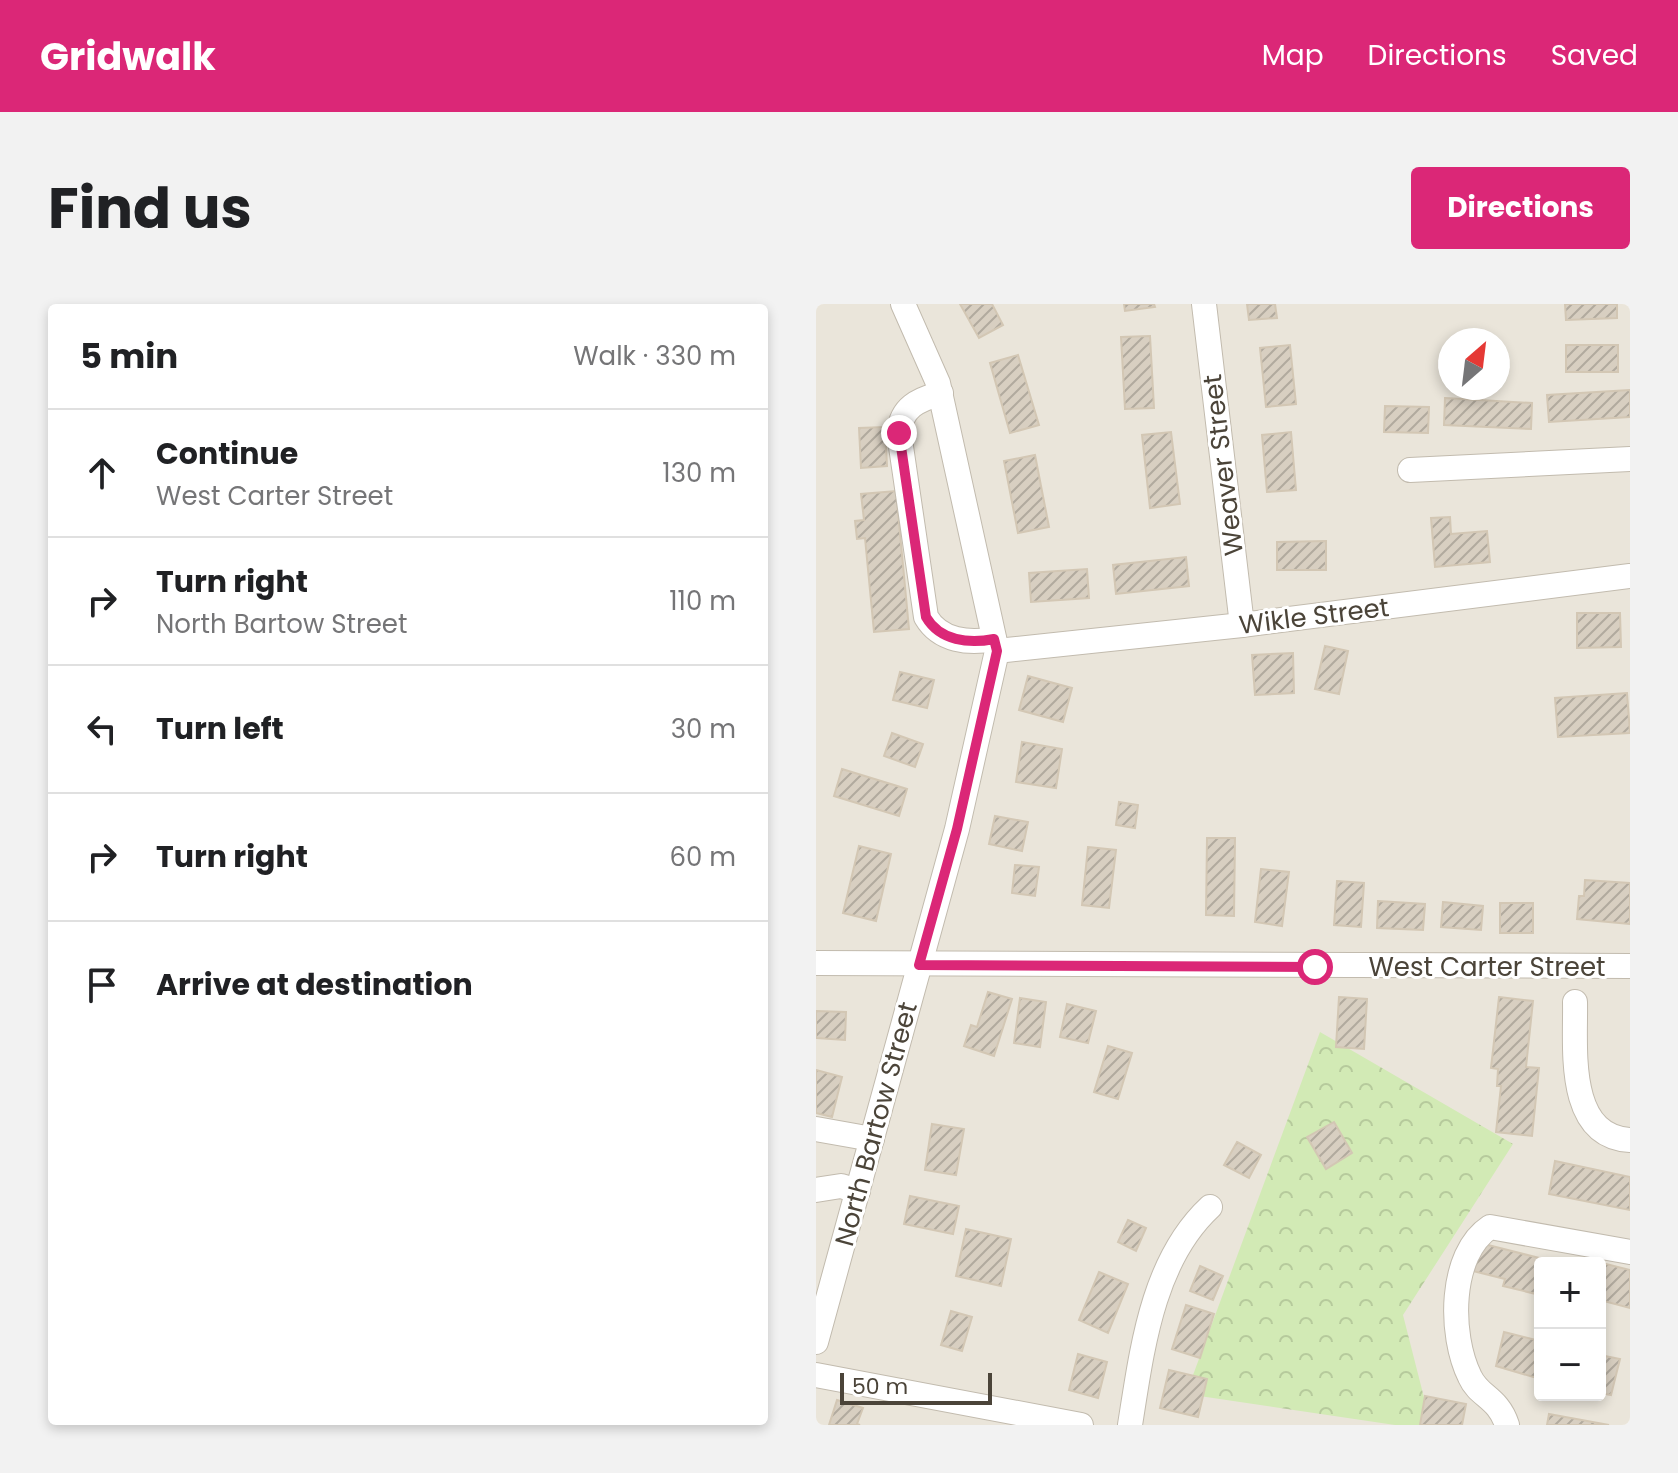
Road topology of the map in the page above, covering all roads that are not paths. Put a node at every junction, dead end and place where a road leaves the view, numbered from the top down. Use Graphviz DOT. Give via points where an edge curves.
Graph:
graph roads {
  1 [pos="903,304"];
  2 [pos="1204,304"];
  3 [pos="941,393"];
  4 [pos="1630,459"];
  5 [pos="1410,470"];
  6 [pos="1630,576"];
  7 [pos="1242,625"];
  8 [pos="995,645"];
  9 [pos="816,963"];
  10 [pos="919,965"];
  11 [pos="1630,966"];
  12 [pos="1575,1002"];
  13 [pos="816,1129"];
  14 [pos="872,1139"];
  15 [pos="1630,1140"];
  16 [pos="816,1190"];
  17 [pos="858,1191"];
  18 [pos="1210,1207"];
  19 [pos="1630,1252"];
  20 [pos="827,1259"];
  21 [pos="816,1342"];
  22 [pos="816,1375"];
  23 [pos="1081,1425"];
  24 [pos="1130,1425"];
  25 [pos="1507,1425"];
  1 -- 3 [label="street, North Bartow Street"];
  2 -- 7 [label="street, Weaver Street"];
  3 -- 8 [label="street, North Bartow Street"];
  3 -- 8 [label="street, Wikle Street" via="912,405 899,433 926,617 948,637"];
  4 -- 5 [label="street"];
  6 -- 7 [label="street, Wikle Street"];
  7 -- 8 [label="street, Wikle Street"];
  8 -- 10 [label="street, North Bartow Street" via="957,829"];
  9 -- 10 [label="street, West Carter Street"];
  10 -- 11 [label="street, West Carter Street"];
  10 -- 14 [label="street, North Bartow Street"];
  12 -- 15 [label="street" via="1579,1092 1599,1126"];
  13 -- 14 [label="street"];
  14 -- 17 [label="street, North Bartow Street"];
  16 -- 17 [label="street" via="841,1186"];
  17 -- 20 [label="street, North Bartow Street"];
  18 -- 24 [label="street" via="1189,1226 1145,1330"];
  19 -- 25 [label="street" via="1490,1227 1475,1237 1463,1258 1455,1318 1470,1378 1501,1407"];
  20 -- 21 [label="street, North Bartow Street"];
  22 -- 23 [label="street"];
}
